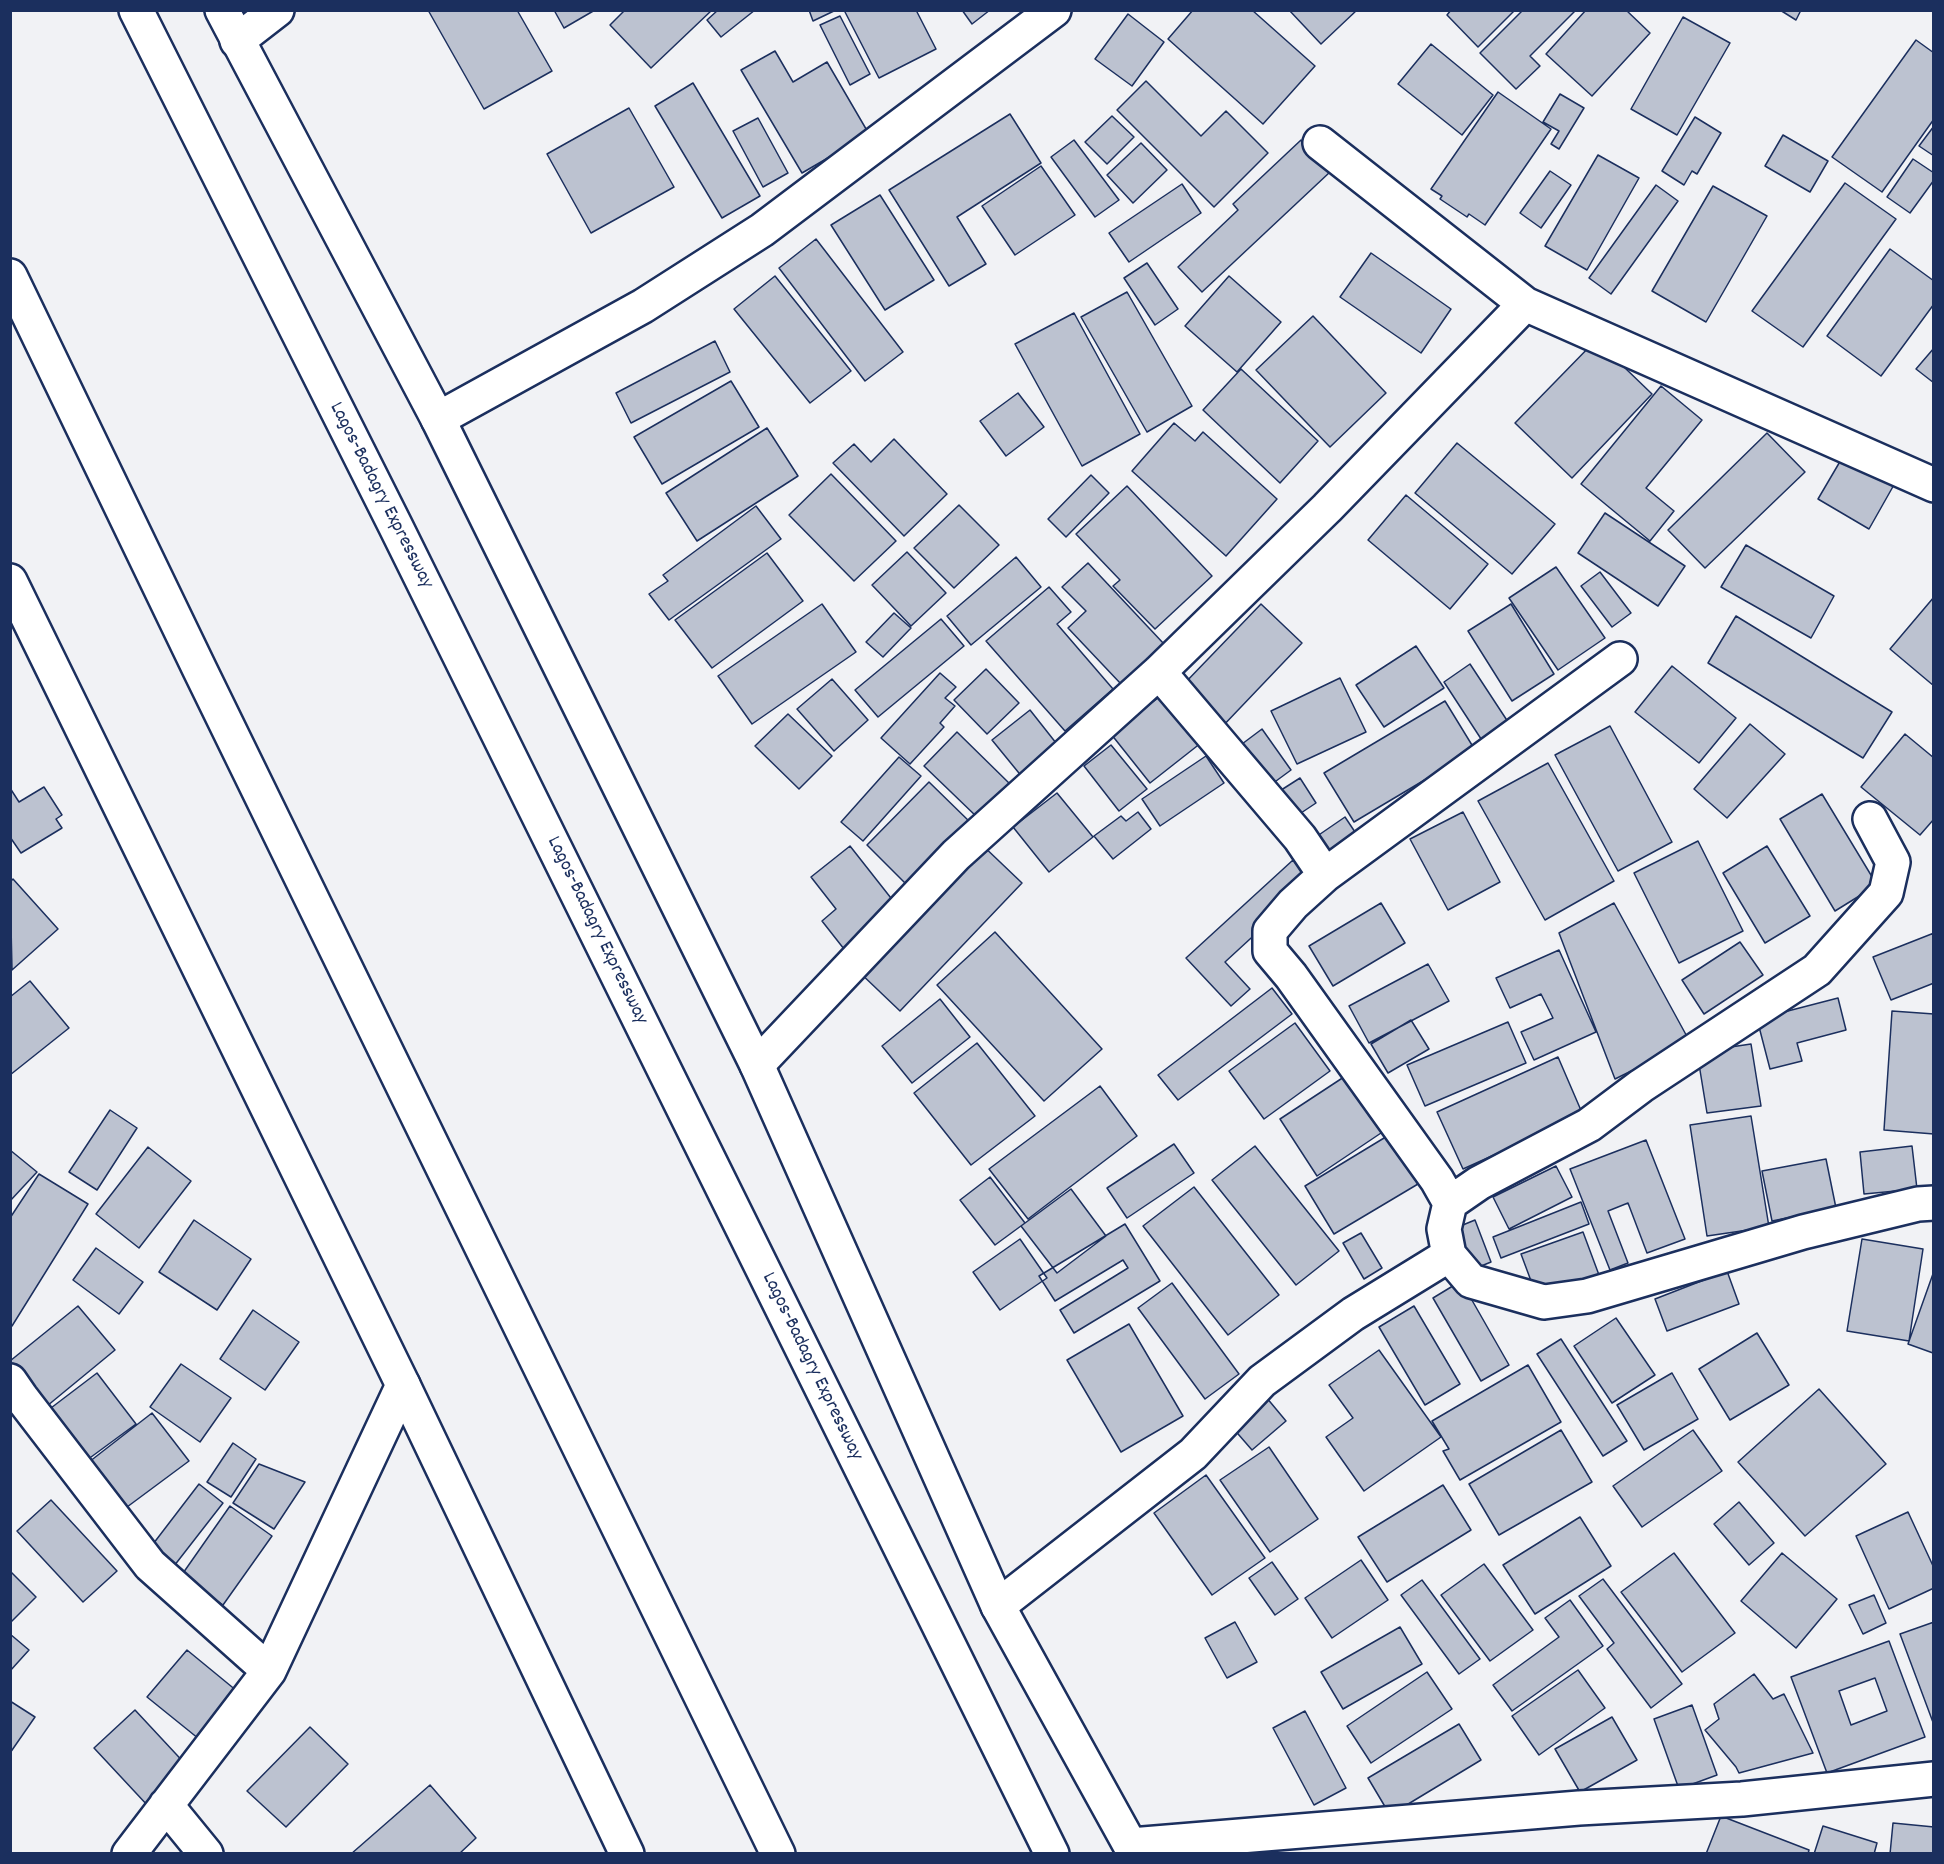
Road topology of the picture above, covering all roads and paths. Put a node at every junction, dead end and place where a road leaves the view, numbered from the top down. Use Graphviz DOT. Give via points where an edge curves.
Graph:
graph roads {
  1 [pos="136,10"];
  2 [pos="222,10"];
  3 [pos="277,10"];
  4 [pos="1054,10"];
  5 [pos="237,41"];
  6 [pos="1320,143"];
  7 [pos="10,276"];
  8 [pos="1525,304"];
  9 [pos="438,419"];
  10 [pos="1934,485"];
  11 [pos="10,581"];
  12 [pos="1620,659"];
  13 [pos="1159,672"];
  14 [pos="1870,819"];
  15 [pos="1325,875"];
  16 [pos="757,1065"];
  17 [pos="1450,1203"];
  18 [pos="1934,1203"];
  19 [pos="1449,1256"];
  20 [pos="10,1381"];
  21 [pos="403,1385"];
  22 [pos="998,1606"];
  23 [pos="269,1671"];
  24 [pos="1934,1779"];
  25 [pos="166,1805"];
  26 [pos="1133,1850"];
  27 [pos="129,1854"];
  28 [pos="206,1854"];
  29 [pos="627,1854"];
  30 [pos="778,1854"];
  31 [pos="1052,1854"];
  1 -- 31 [label="main road, Lagos-Badagry Expressway"];
  2 -- 5 [label="main road"];
  3 -- 5 [label="main road"];
  4 -- 9 [label="main road" via="762,230 643,306"];
  5 -- 9 [label="main road"];
  6 -- 8 [label="main road"];
  7 -- 30 [label="main road"];
  8 -- 10 [label="main road"];
  8 -- 13 [label="main road" via="1327,508"];
  9 -- 16 [label="main road"];
  11 -- 21 [label="main road"];
  12 -- 15 [label="main road"];
  13 -- 15 [label="main road" via="1300,838"];
  13 -- 16 [label="main road" via="956,855"];
  14 -- 17 [label="main road" via="1893,862 1886,893 1817,970 1641,1086 1589,1125 1479,1183"];
  15 -- 17 [label="main road" via="1270,931 1270,951"];
  16 -- 22 [label="main road"];
  17 -- 19 [label="main road" via="1444,1229"];
  18 -- 19 [label="main road" via="1803,1232 1587,1296 1544,1302 1472,1281"];
  19 -- 22 [label="main road" via="1353,1314 1262,1381 1193,1454"];
  20 -- 23 [label="main road" via="150,1565"];
  21 -- 23 [label="main road"];
  21 -- 29 [label="main road"];
  22 -- 26 [label="main road"];
  23 -- 25 [label="main road"];
  24 -- 26 [label="main road"];
  25 -- 27 [label="main road"];
  25 -- 28 [label="main road"];
}
